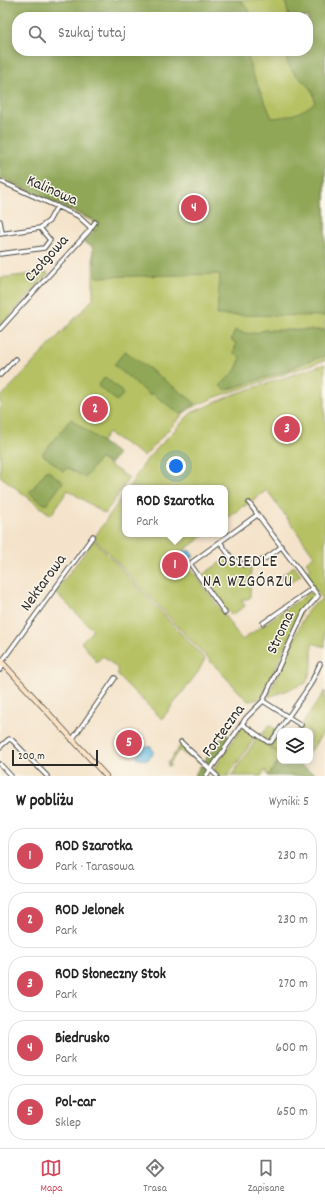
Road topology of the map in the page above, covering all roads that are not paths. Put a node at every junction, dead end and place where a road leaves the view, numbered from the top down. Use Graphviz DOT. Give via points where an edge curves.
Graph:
graph roads {
  1 [pos="0,181"];
  2 [pos="57,206"];
  3 [pos="0,221"];
  4 [pos="95,222"];
  5 [pos="40,228"];
  6 [pos="91,228"];
  7 [pos="1,234"];
  8 [pos="0,254"];
  9 [pos="0,329"];
  10 [pos="15,359"];
  11 [pos="0,375"];
  12 [pos="249,503"];
  13 [pos="257,515"];
  14 [pos="93,536"];
  15 [pos="228,536"];
  16 [pos="227,537"];
  17 [pos="220,542"];
  18 [pos="281,547"];
  19 [pos="312,588"];
  20 [pos="225,613"];
  21 [pos="263,623"];
  22 [pos="1,664"];
  23 [pos="320,664"];
  24 [pos="115,678"];
  25 [pos="263,701"];
  26 [pos="288,717"];
  27 [pos="242,724"];
  28 [pos="301,725"];
  29 [pos="72,740"];
  30 [pos="182,742"];
  31 [pos="0,747"];
  32 [pos="0,764"];
  33 [pos="211,769"];
  34 [pos="11,776"];
  35 [pos="47,776"];
  36 [pos="106,776"];
  37 [pos="206,776"];
  38 [pos="217,776"];
  1 -- 2 [label="street, Kalinowa"];
  2 -- 5 [label="street" via="49,221"];
  2 -- 6 [label="street, Kalinowa" via="78,216"];
  3 -- 7 [label="street"];
  4 -- 6 [label="street, Czołgowa"];
  5 -- 7 [label="street"];
  5 -- 8 [label="street" via="50,240 44,248"];
  6 -- 9 [label="street, Czołgowa"];
  10 -- 11 [label="street"];
  12 -- 13 [label="street"];
  13 -- 15 [label="street"];
  13 -- 18 [label="street"];
  14 -- 22 [label="street, Nektarowa"];
  16 -- 17 [label="street"];
  17 -- 18 [label="street" via="233,560 247,565 260,563"];
  17 -- 20 [label="street" via="191,565"];
  18 -- 19 [label="street"];
  19 -- 21 [label="street"];
  19 -- 25 [label="street, Stroma" via="318,596 304,612"];
  22 -- 29 [label="main road"];
  23 -- 26 [label="street" via="310,685"];
  24 -- 29 [label="street"];
  25 -- 26 [label="street"];
  25 -- 27 [label="street, Forteczna"];
  26 -- 27 [label="street" via="272,741 268,742"];
  26 -- 28 [label="street"];
  27 -- 33 [label="street, Forteczna"];
  29 -- 36 [label="main road"];
  30 -- 33 [label="street"];
  31 -- 35 [label="street" via="9,739 12,740"];
  32 -- 34 [label="street"];
  33 -- 37 [label="street, Forteczna"];
  33 -- 38 [label="street"];
}
